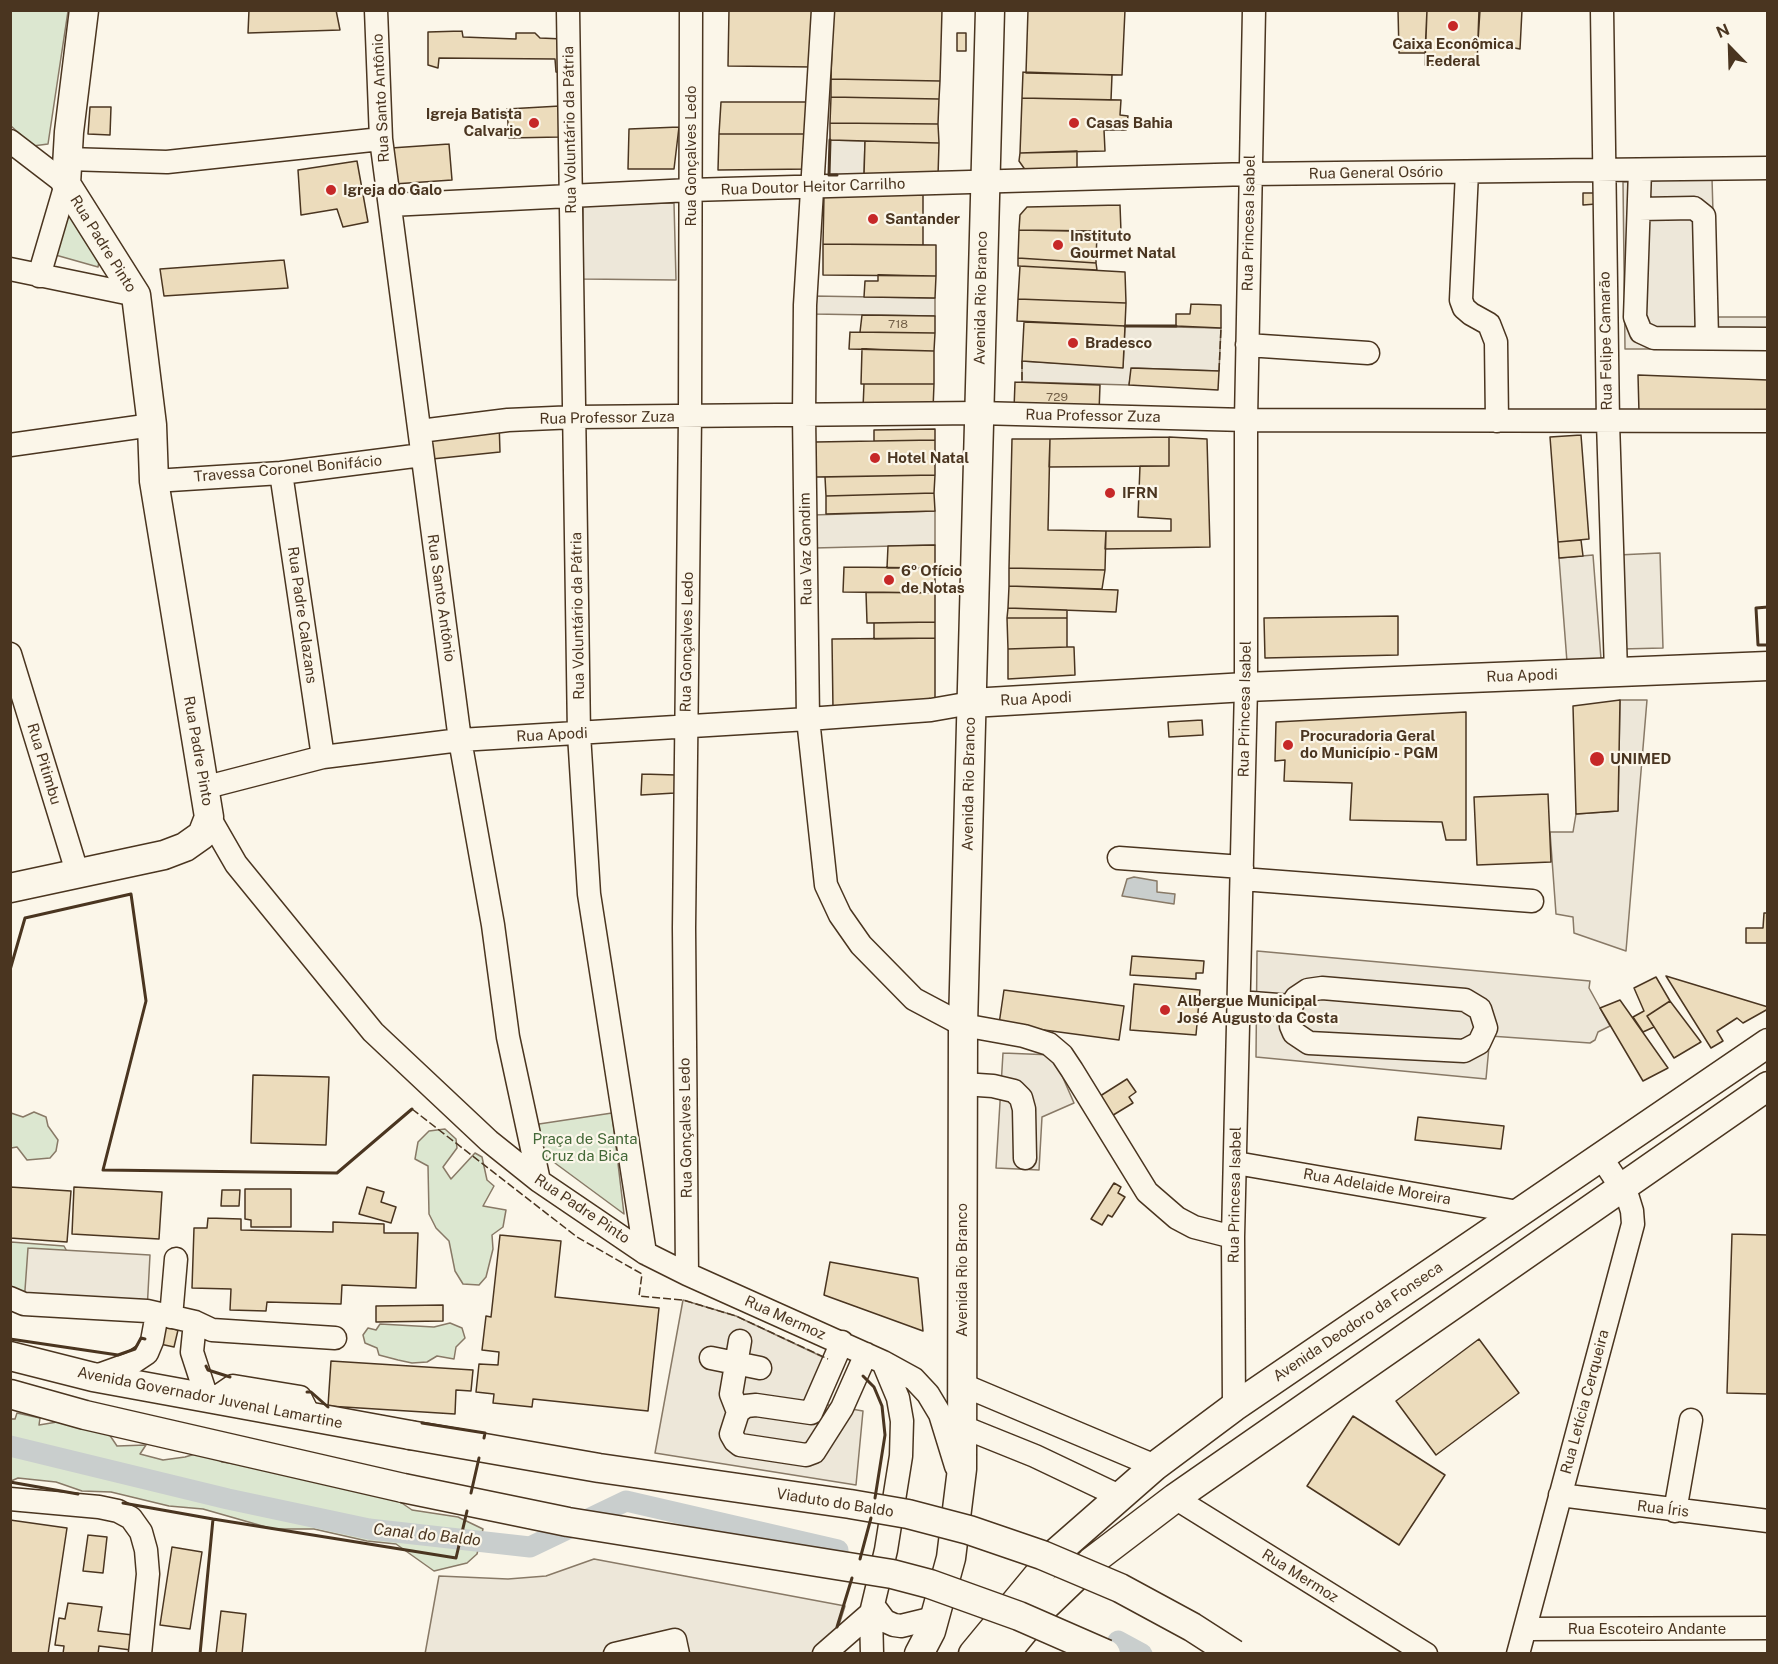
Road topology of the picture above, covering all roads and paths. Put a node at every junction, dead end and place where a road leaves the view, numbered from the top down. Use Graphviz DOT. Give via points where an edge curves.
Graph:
graph roads {
  1 [pos="84,10"];
  2 [pos="376,10"];
  3 [pos="568,10"];
  4 [pos="691,10"];
  5 [pos="823,10"];
  6 [pos="990,10"];
  7 [pos="1254,10"];
  8 [pos="1602,10"];
  9 [pos="381,139"];
  10 [pos="10,141"];
  11 [pos="1767,168"];
  12 [pos="1603,170"];
  13 [pos="1640,170"];
  14 [pos="66,171"];
  15 [pos="1467,172"];
  16 [pos="1250,174"];
  17 [pos="984,182"];
  18 [pos="813,186"];
  19 [pos="690,190"];
  20 [pos="571,196"];
  21 [pos="390,206"];
  22 [pos="1638,209"];
  23 [pos="10,269"];
  24 [pos="39,276"];
  25 [pos="136,295"];
  26 [pos="1707,338"];
  27 [pos="1767,339"];
  28 [pos="1247,345"];
  29 [pos="1368,353"];
  30 [pos="978,413"];
  31 [pos="804,415"];
  32 [pos="576,417"];
  33 [pos="690,417"];
  34 [pos="1246,420"];
  35 [pos="1497,421"];
  36 [pos="1608,422"];
  37 [pos="1767,422"];
  38 [pos="152,425"];
  39 [pos="420,431"];
  40 [pos="10,445"];
  41 [pos="422,455"];
  42 [pos="281,473"];
  43 [pos="154,481"];
  44 [pos="10,654"];
  45 [pos="1767,666"];
  46 [pos="1616,672"];
  47 [pos="1245,687"];
  48 [pos="971,703"];
  49 [pos="808,719"];
  50 [pos="686,727"];
  51 [pos="579,734"];
  52 [pos="460,740"];
  53 [pos="323,757"];
  54 [pos="203,788"];
  55 [pos="209,817"];
  56 [pos="1119,858"];
  57 [pos="1242,873"];
  58 [pos="78,875"];
  59 [pos="10,888"];
  60 [pos="1532,901"];
  61 [pos="1239,1002"];
  62 [pos="1291,1006"];
  63 [pos="963,1024"];
  64 [pos="1757,1050"];
  65 [pos="963,1084"];
  66 [pos="1765,1088"];
  67 [pos="1601,1157"];
  68 [pos="1025,1158"];
  69 [pos="1236,1163"];
  70 [pos="538,1181"];
  71 [pos="1621,1187"];
  72 [pos="1518,1212"];
  73 [pos="1233,1237"];
  74 [pos="645,1253"];
  75 [pos="176,1259"];
  76 [pos="1435,1270"];
  77 [pos="687,1274"];
  78 [pos="10,1298"];
  79 [pos="1457,1300"];
  80 [pos="164,1316"];
  81 [pos="195,1322"];
  82 [pos="335,1338"];
  83 [pos="740,1341"];
  84 [pos="842,1342"];
  85 [pos="10,1356"];
  86 [pos="874,1358"];
  87 [pos="711,1359"];
  88 [pos="736,1364"];
  89 [pos="760,1368"];
  90 [pos="93,1377"];
  91 [pos="963,1385"];
  92 [pos="10,1394"];
  93 [pos="210,1399"];
  94 [pos="1234,1407"];
  95 [pos="738,1412"];
  96 [pos="1691,1420"];
  97 [pos="1051,1422"];
  98 [pos="963,1427"];
  99 [pos="410,1435"];
  100 [pos="1035,1456"];
  101 [pos="1155,1466"];
  102 [pos="961,1485"];
  103 [pos="1560,1495"];
  104 [pos="1119,1496"];
  105 [pos="1175,1498"];
  106 [pos="10,1499"];
  107 [pos="1675,1511"];
  108 [pos="1767,1521"];
  109 [pos="872,1609"];
  110 [pos="1767,1628"];
  111 [pos="1526,1629"];
  112 [pos="922,1641"];
  113 [pos="676,1647"];
  114 [pos="987,1649"];
  115 [pos="646,1650"];
  116 [pos="140,1653"];
  117 [pos="615,1653"];
  118 [pos="824,1653"];
  119 [pos="872,1653"];
  120 [pos="1106,1653"];
  121 [pos="1234,1653"];
  122 [pos="1426,1653"];
  123 [pos="1518,1653"];
  1 -- 14 [label="main road"];
  2 -- 9 [label="street, Rua Santo Antônio"];
  3 -- 20 [label="street, Rua Voluntário da Pátria"];
  4 -- 19 [label="street, Rua Gonçalves Ledo"];
  5 -- 18 [label="street, Rua Vaz Gondim"];
  6 -- 17 [label="main road, Avenida Rio Branco"];
  7 -- 16 [label="street, Rua Princesa Isabel"];
  8 -- 12 [label="street, Rua Felipe Camarão"];
  9 -- 14 [label="street"];
  9 -- 21 [label="street, Rua Santo Antônio"];
  10 -- 14 [label="street"];
  11 -- 13 [label="street, Rua General Osório"];
  12 -- 13 [label="street, Rua General Osório"];
  12 -- 15 [label="street, Rua General Osório"];
  12 -- 36 [label="street, Rua Felipe Camarão"];
  13 -- 22 [label="street"];
  14 -- 24 [label="street"];
  14 -- 25 [label="main road, Rua Padre Pinto"];
  15 -- 16 [label="street, Rua General Osório"];
  15 -- 35 [label="street" via="1461,300 1464,308 1489,324 1496,342"];
  16 -- 17 [label="street, Rua General Osório"];
  16 -- 28 [label="street, Rua Princesa Isabel"];
  17 -- 18 [label="street, Rua Doutor Heitor Carrilho"];
  17 -- 30 [label="main road, Avenida Rio Branco"];
  18 -- 19 [label="street, Rua Doutor Heitor Carrilho"];
  18 -- 31 [label="street, Rua Vaz Gondim" via="805,305"];
  19 -- 20 [label="street, Rua Doutor Heitor Carrilho"];
  19 -- 33 [label="street, Rua Gonçalves Ledo"];
  20 -- 21 [label="street, Rua Doutor Heitor Carrilho"];
  20 -- 32 [label="street, Rua Voluntário da Pátria"];
  21 -- 39 [label="street, Rua Santo Antônio"];
  22 -- 26 [label="street" via="1694,208 1704,216"];
  22 -- 26 [label="street" via="1636,325 1654,338"];
  23 -- 24 [label="street"];
  24 -- 25 [label="street"];
  25 -- 38 [label="main road, Rua Padre Pinto"];
  26 -- 27 [label="street"];
  28 -- 29 [label="street"];
  28 -- 34 [label="street, Rua Princesa Isabel"];
  30 -- 31 [label="street, Rua Professor Zuza"];
  30 -- 34 [label="street, Rua Professor Zuza"];
  30 -- 48 [label="main road, Avenida Rio Branco"];
  31 -- 33 [label="street, Rua Professor Zuza"];
  31 -- 49 [label="street, Rua Vaz Gondim"];
  32 -- 33 [label="street, Rua Professor Zuza"];
  32 -- 39 [label="street, Rua Professor Zuza" via="508,420"];
  32 -- 51 [label="street, Rua Voluntário da Pátria"];
  33 -- 50 [label="street, Rua Gonçalves Ledo"];
  34 -- 35 [label="street, Rua Professor Zuza"];
  34 -- 47 [label="street, Rua Princesa Isabel"];
  35 -- 36 [label="street, Rua Professor Zuza"];
  36 -- 37 [label="street, Rua Professor Zuza"];
  36 -- 46 [label="street, Rua Felipe Camarão"];
  38 -- 40 [label="street"];
  38 -- 43 [label="main road, Rua Padre Pinto"];
  39 -- 41 [label="street, Rua Santo Antônio"];
  41 -- 42 [label="street, Travessa Coronel Bonifácio"];
  41 -- 52 [label="street, Rua Santo Antônio"];
  42 -- 43 [label="street, Travessa Coronel Bonifácio"];
  42 -- 53 [label="street, Rua Padre Calazans"];
  43 -- 54 [label="main road, Rua Padre Pinto"];
  44 -- 58 [label="street, Rua Pitimbu"];
  45 -- 46 [label="main road, Rua Apodi"];
  46 -- 47 [label="main road, Rua Apodi"];
  47 -- 48 [label="main road, Rua Apodi"];
  47 -- 57 [label="street, Rua Princesa Isabel"];
  48 -- 49 [label="street, Rua Apodi" via="931,710"];
  48 -- 63 [label="main road, Avenida Rio Branco"];
  49 -- 50 [label="street, Rua Apodi"];
  49 -- 63 [label="street, Rua Vaz Gondim" via="820,850 826,885 840,915 861,945 914,999"];
  50 -- 51 [label="street, Rua Apodi"];
  50 -- 77 [label="street, Rua Gonçalves Ledo"];
  51 -- 52 [label="street, Rua Apodi"];
  51 -- 74 [label="street, Rua Voluntário da Pátria" via="589,894"];
  52 -- 53 [label="street, Rua Apodi"];
  52 -- 70 [label="street, Rua Santo Antônio" via="493,925 508,1037"];
  53 -- 54 [label="street, Rua Apodi"];
  54 -- 55 [label="main road, Rua Padre Pinto"];
  55 -- 58 [label="main road" via="202,836 185,847"];
  55 -- 70 [label="street, Rua Padre Pinto" via="236,864 373,1032 489,1141"];
  56 -- 57 [label="street"];
  57 -- 60 [label="street"];
  57 -- 61 [label="street, Rua Princesa Isabel"];
  58 -- 59 [label="main road"];
  61 -- 62 [label="street"];
  61 -- 69 [label="street, Rua Princesa Isabel"];
  62 -- 62 [label="street" via="1308,990 1322,988 1465,1000 1480,1009 1486,1028 1479,1043 1464,1051 1308,1043 1290,1026"];
  63 -- 65 [label="main road, Avenida Rio Branco"];
  63 -- 73 [label="street, Rua Vaz Gondim" via="1049,1044 1072,1070 1147,1192 1194,1227"];
  64 -- 66 [label="main road" via="1740,1075 1750,1089"];
  64 -- 67 [label="main road, Avenida Deodoro da Fonseca"];
  65 -- 68 [label="street" via="1014,1091 1021,1098"];
  65 -- 91 [label="main road, Avenida Rio Branco"];
  66 -- 71 [label="main road, Avenida Deodoro da Fonseca"];
  67 -- 71 [label="street, Rua Letícia Cerqueira"];
  67 -- 72 [label="main road, Avenida Deodoro da Fonseca"];
  69 -- 72 [label="street, Rua Adelaide Moreira"];
  69 -- 73 [label="street, Rua Princesa Isabel"];
  70 -- 74 [label="street, Rua Padre Pinto"];
  71 -- 79 [label="main road, Avenida Deodoro da Fonseca"];
  71 -- 103 [label="street, Rua Letícia Cerqueira" via="1631,1205 1633,1224"];
  72 -- 76 [label="main road, Avenida Deodoro da Fonseca"];
  73 -- 94 [label="street, Rua Princesa Isabel"];
  74 -- 77 [label="street, Rua Padre Pinto"];
  75 -- 80 [label="street"];
  76 -- 79 [label="main road"];
  76 -- 94 [label="main road, Avenida Deodoro da Fonseca"];
  77 -- 84 [label="street, Rua Mermoz"];
  78 -- 80 [label="street" via="24,1304 147,1311"];
  79 -- 105 [label="main road, Avenida Deodoro da Fonseca"];
  80 -- 81 [label="street"];
  80 -- 90 [label="street" via="147,1353 132,1364"];
  81 -- 82 [label="street" via="212,1330"];
  81 -- 93 [label="street" via="192,1352"];
  83 -- 88 [label="street"];
  84 -- 86 [label="street, Rua Mermoz"];
  84 -- 95 [label="street" via="811,1413 756,1405"];
  85 -- 90 [label="main road, Avenida Governador Juvenal Lamartine"];
  86 -- 95 [label="street" via="814,1452 806,1455 740,1445 732,1434"];
  86 -- 102 [label="street, Rua Mermoz" via="914,1379 928,1394 940,1414"];
  86 -- 109 [label="street" via="898,1398 902,1421 901,1456"];
  87 -- 88 [label="street"];
  88 -- 89 [label="street"];
  88 -- 95 [label="street" via="731,1394"];
  90 -- 93 [label="main road, Avenida Governador Juvenal Lamartine"];
  91 -- 97 [label="street"];
  91 -- 98 [label="main road, Avenida Rio Branco"];
  92 -- 120 [label="main road, bridge" via="403,1488 568,1522 892,1574 1019,1616"];
  93 -- 99 [label="main road, Avenida Governador Juvenal Lamartine"];
  94 -- 101 [label="main road, Avenida Deodoro da Fonseca"];
  96 -- 107 [label="street"];
  97 -- 100 [label="street"];
  97 -- 101 [label="street"];
  98 -- 100 [label="street"];
  98 -- 102 [label="main road, Avenida Rio Branco"];
  99 -- 121 [label="main road, Viaduto do Baldo, bridge" via="599,1468 850,1504 969,1530 1120,1588"];
  100 -- 104 [label="street"];
  101 -- 104 [label="main road, Avenida Deodoro da Fonseca"];
  102 -- 112 [label="main road, Avenida Rio Branco" via="951,1558"];
  103 -- 107 [label="street, Rua Íris"];
  103 -- 111 [label="street, Rua Letícia Cerqueira"];
  104 -- 114 [label="main road, Avenida Deodoro da Fonseca" via="1058,1551"];
  105 -- 114 [label="main road, Avenida Deodoro da Fonseca" via="1091,1562 1041,1610"];
  105 -- 122 [label="street, Rua Mermoz"];
  106 -- 116 [label="street" via="99,1507 130,1518 141,1532 148,1574"];
  107 -- 108 [label="street, Rua Íris"];
  109 -- 112 [label="street" via="885,1622 901,1626"];
  109 -- 118 [label="street"];
  109 -- 119 [label="street"];
  110 -- 111 [label="street, Rua Escoteiro Andante"];
  111 -- 123 [label="street, Rua Letícia Cerqueira"];
  113 -- 115 [label="street"];
  115 -- 117 [label="street"];
}
